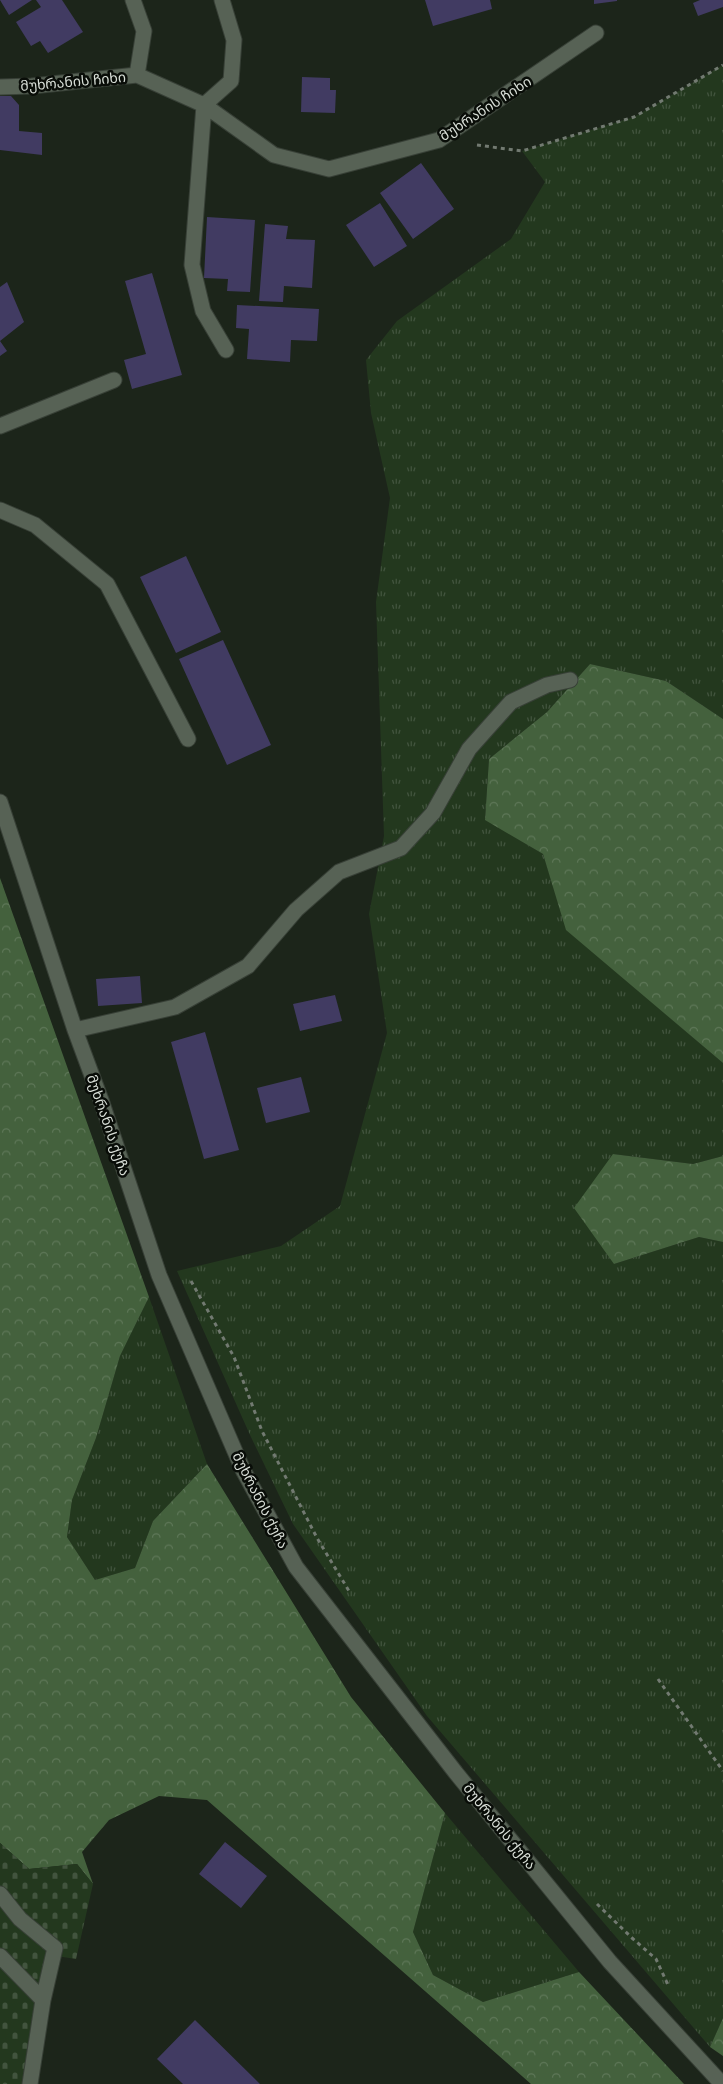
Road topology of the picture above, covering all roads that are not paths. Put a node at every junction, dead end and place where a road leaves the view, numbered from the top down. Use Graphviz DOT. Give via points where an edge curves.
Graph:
graph roads {
  1 [pos="133,0"];
  2 [pos="222,0"];
  3 [pos="596,34"];
  4 [pos="138,75"];
  5 [pos="0,87"];
  6 [pos="204,105"];
  7 [pos="226,350"];
  8 [pos="114,380"];
  9 [pos="0,426"];
  10 [pos="0,510"];
  11 [pos="570,680"];
  12 [pos="188,739"];
  13 [pos="0,802"];
  14 [pos="75,1030"];
  15 [pos="0,1894"];
  16 [pos="0,1956"];
  17 [pos="43,2000"];
  18 [pos="30,2084"];
  19 [pos="722,2084"];
  1 -- 4 [label="street" via="144,31"];
  2 -- 6 [label="street" via="234,40 231,81"];
  3 -- 6 [label="street, მუხრანის ჩიხი" via="439,140 329,169 274,154"];
  4 -- 5 [label="street, მუხრანის ჩიხი"];
  4 -- 6 [label="street, მუხრანის ჩიხი"];
  6 -- 7 [label="street" via="192,265 203,311"];
  8 -- 9 [label="street"];
  10 -- 12 [label="street" via="35,525 107,584"];
  11 -- 14 [label="street" via="547,685 510,702 469,749 433,814 401,848 339,872 296,910 248,966 175,1007"];
  13 -- 14 [label="street, მუხრანის ქუჩა"];
  14 -- 19 [label="street, მუხრანის ქუჩა" via="159,1275 243,1470 296,1567 450,1765 610,1962"];
  15 -- 17 [label="street" via="20,1919 55,1948"];
  16 -- 17 [label="street"];
  17 -- 18 [label="street"];
}
